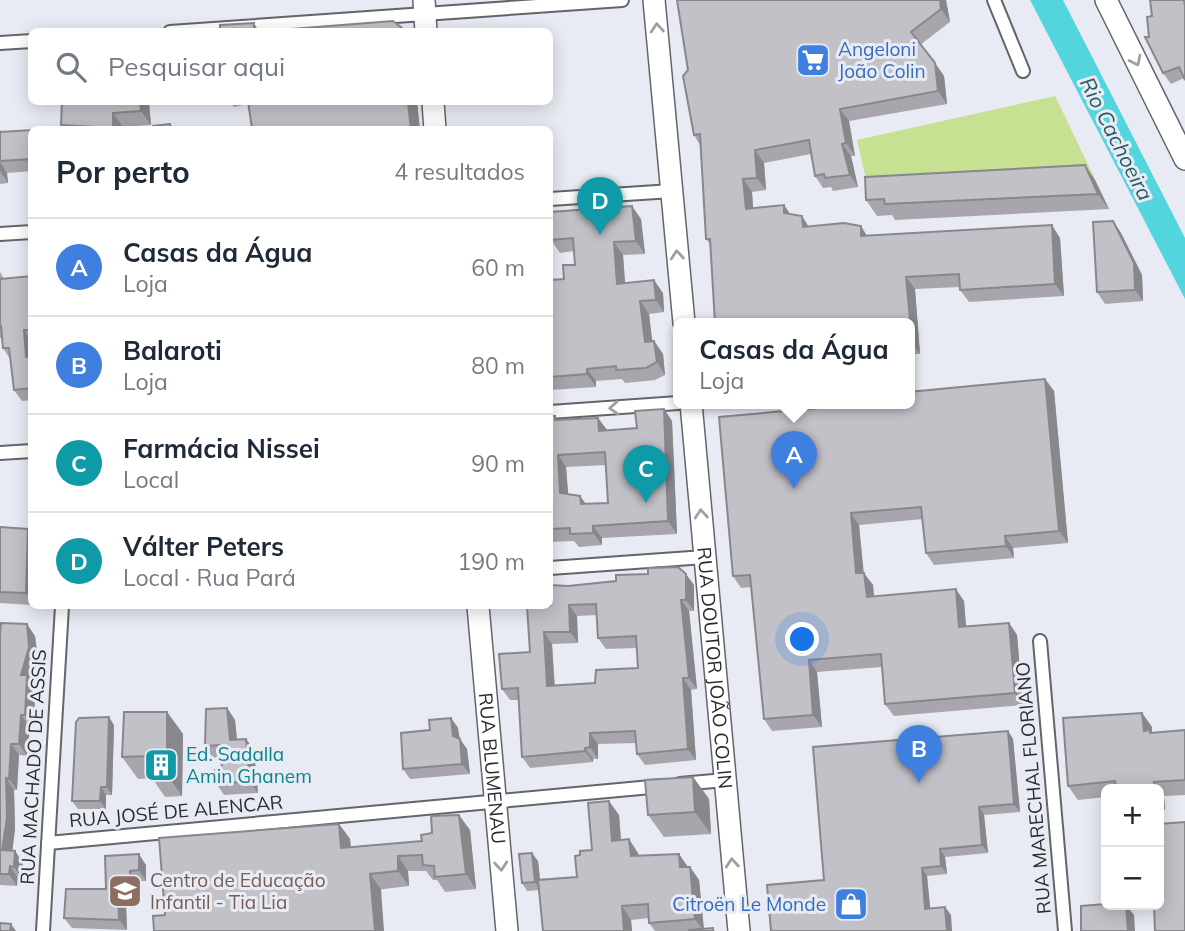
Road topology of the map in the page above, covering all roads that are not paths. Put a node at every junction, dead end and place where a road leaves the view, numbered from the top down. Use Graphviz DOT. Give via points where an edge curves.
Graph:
graph roads {
  1 [pos="622,0"];
  2 [pos="654,0"];
  3 [pos="994,0"];
  4 [pos="1106,0"];
  5 [pos="425,15"];
  6 [pos="230,28"];
  7 [pos="28,41"];
  8 [pos="0,43"];
  9 [pos="1023,71"];
  10 [pos="433,105"];
  11 [pos="435,126"];
  12 [pos="1185,159"];
  13 [pos="672,191"];
  14 [pos="553,199"];
  15 [pos="28,232"];
  16 [pos="0,233"];
  17 [pos="684,318"];
  18 [pos="673,403"];
  19 [pos="692,409"];
  20 [pos="553,412"];
  21 [pos="28,451"];
  22 [pos="0,453"];
  23 [pos="705,557"];
  24 [pos="553,568"];
  25 [pos="62,609"];
  26 [pos="478,609"];
  27 [pos="1040,641"];
  28 [pos="725,780"];
  29 [pos="495,801"];
  30 [pos="48,843"];
  31 [pos="43,931"];
  32 [pos="506,931"];
  33 [pos="739,931"];
  34 [pos="1065,931"];
  1 -- 5 [label="street"];
  13 -- 2 [label="main road, one-way"];
  3 -- 9 [label="street"];
  4 -- 12 [label="main road, one-way"];
  5 -- 6 [label="street"];
  7 -- 8 [label="street"];
  10 -- 11 [label="main road"];
  13 -- 14 [label="street"];
  17 -- 13 [label="main road, one-way"];
  15 -- 16 [label="street"];
  18 -- 20 [label="street, one-way"];
  23 -- 19 [label="main road, RUA DOUTOR JOÃO COLIN, one-way"];
  21 -- 22 [label="street"];
  23 -- 24 [label="street"];
  23 -- 28 [label="main road, RUA DOUTOR JOÃO COLIN"];
  25 -- 30 [label="street, RUA MACHADO DE ASSIS"];
  26 -- 29 [label="main road, RUA BLUMENAU"];
  27 -- 34 [label="street, RUA MARECHAL FLORIANO"];
  28 -- 29 [label="street, RUA JOSÉ DE ALENCAR"];
  33 -- 28 [label="main road, RUA DOUTOR JOÃO COLIN, one-way"];
  29 -- 30 [label="street, RUA JOSÉ DE ALENCAR"];
  29 -- 32 [label="main road, RUA BLUMENAU, one-way"];
  30 -- 31 [label="street, RUA MACHADO DE ASSIS"];
}
